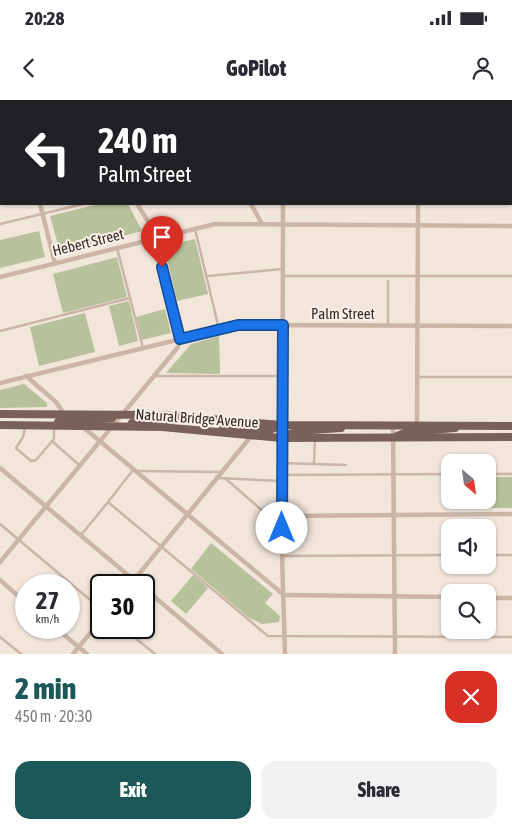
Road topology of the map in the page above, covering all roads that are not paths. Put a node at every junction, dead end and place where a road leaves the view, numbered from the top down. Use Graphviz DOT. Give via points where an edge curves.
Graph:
graph roads {
  1 [pos="40,205"];
  2 [pos="78,205"];
  3 [pos="138,205"];
  4 [pos="252,205"];
  5 [pos="283,205"];
  6 [pos="418,205"];
  7 [pos="42,213"];
  8 [pos="0,224"];
  9 [pos="262,224"];
  10 [pos="284,225"];
  11 [pos="418,225"];
  12 [pos="512,226"];
  13 [pos="195,228"];
  14 [pos="154,238"];
  15 [pos="117,247"];
  16 [pos="55,263"];
  17 [pos="283,269"];
  18 [pos="418,275"];
  19 [pos="207,276"];
  20 [pos="283,276"];
  21 [pos="512,276"];
  22 [pos="0,277"];
  23 [pos="388,281"];
  24 [pos="130,298"];
  25 [pos="283,325"];
  26 [pos="388,325"];
  27 [pos="418,325"];
  28 [pos="512,326"];
  29 [pos="219,330"];
  30 [pos="0,331"];
  31 [pos="180,339"];
  32 [pos="143,348"];
  33 [pos="26,376"];
  34 [pos="155,376"];
  35 [pos="282,376"];
  36 [pos="418,377"];
  37 [pos="512,377"];
  38 [pos="0,383"];
  39 [pos="0,414"];
  40 [pos="64,414"];
  41 [pos="124,414"];
  42 [pos="197,418"];
  43 [pos="0,425"];
  44 [pos="282,425"];
  45 [pos="355,425"];
  46 [pos="393,425"];
  47 [pos="417,425"];
  48 [pos="469,425"];
  49 [pos="25,426"];
  50 [pos="512,426"];
  51 [pos="39,427"];
  52 [pos="54,427"];
  53 [pos="83,427"];
  54 [pos="114,427"];
  55 [pos="211,432"];
  56 [pos="252,435"];
  57 [pos="316,437"];
  58 [pos="512,437"];
  59 [pos="282,438"];
  60 [pos="393,438"];
  61 [pos="52,441"];
  62 [pos="100,442"];
  63 [pos="282,463"];
  64 [pos="314,464"];
  65 [pos="346,465"];
  66 [pos="81,466"];
  67 [pos="0,468"];
  68 [pos="136,470"];
  69 [pos="222,472"];
  70 [pos="393,474"];
  71 [pos="441,474"];
  72 [pos="496,474"];
  73 [pos="512,474"];
  74 [pos="282,475"];
  75 [pos="217,478"];
  76 [pos="226,479"];
  77 [pos="282,481"];
  78 [pos="108,502"];
  79 [pos="45,507"];
  80 [pos="188,514"];
  81 [pos="512,514"];
  82 [pos="392,515"];
  83 [pos="282,516"];
  84 [pos="0,524"];
  85 [pos="282,528"];
  86 [pos="80,536"];
  87 [pos="19,540"];
  88 [pos="161,547"];
  89 [pos="393,555"];
  90 [pos="441,555"];
  91 [pos="496,555"];
  92 [pos="512,555"];
  93 [pos="282,556"];
  94 [pos="0,562"];
  95 [pos="127,574"];
  96 [pos="139,574"];
  97 [pos="0,580"];
  98 [pos="15,593"];
  99 [pos="284,595"];
  100 [pos="155,597"];
  101 [pos="394,597"];
  102 [pos="441,597"];
  103 [pos="496,598"];
  104 [pos="512,598"];
  105 [pos="90,600"];
  106 [pos="90,634"];
  107 [pos="0,636"];
  108 [pos="285,637"];
  109 [pos="395,637"];
  110 [pos="512,637"];
  111 [pos="69,639"];
  112 [pos="137,639"];
  113 [pos="79,647"];
  114 [pos="19,654"];
  115 [pos="73,654"];
  116 [pos="87,654"];
  117 [pos="155,654"];
  118 [pos="222,654"];
  119 [pos="285,654"];
  120 [pos="395,654"];
  1 -- 7 [label="street"];
  2 -- 7 [label="lane"];
  3 -- 14 [label="street"];
  4 -- 9 [label="street"];
  5 -- 10 [label="street"];
  6 -- 11 [label="street"];
  7 -- 8 [label="lane"];
  7 -- 16 [label="street"];
  9 -- 10 [label="street, Hebert Street"];
  9 -- 13 [label="street, Hebert Street" via="215,224"];
  10 -- 11 [label="street, Hebert Street"];
  10 -- 17 [label="street"];
  11 -- 12 [label="street, Hebert Street"];
  11 -- 18 [label="street"];
  13 -- 14 [label="street, Hebert Street"];
  13 -- 19 [label="lane"];
  14 -- 15 [label="street, Hebert Street"];
  14 -- 31 [label="street"];
  15 -- 16 [label="street, Hebert Street"];
  15 -- 24 [label="lane"];
  16 -- 22 [label="street, Hebert Street"];
  17 -- 19 [label="lane"];
  17 -- 20 [label="street"];
  18 -- 20 [label="lane"];
  18 -- 21 [label="lane"];
  18 -- 27 [label="street"];
  19 -- 29 [label="lane"];
  20 -- 25 [label="street"];
  23 -- 26 [label="lane"];
  24 -- 30 [label="lane"];
  24 -- 32 [label="lane"];
  25 -- 26 [label="street, Palm Street"];
  25 -- 29 [label="street, Palm Street" via="238,325"];
  25 -- 35 [label="street"];
  26 -- 27 [label="street, Palm Street"];
  27 -- 28 [label="street, Palm Street"];
  27 -- 36 [label="street"];
  29 -- 31 [label="street, Palm Street"];
  31 -- 32 [label="street, Palm Street"];
  31 -- 34 [label="street" via="178,347"];
  32 -- 33 [label="street, Palm Street"];
  33 -- 38 [label="street, Palm Street"];
  33 -- 40 [label="street" via="56,402"];
  34 -- 35 [label="lane"];
  34 -- 41 [label="street"];
  35 -- 44 [label="street"];
  36 -- 37 [label="lane"];
  36 -- 47 [label="street"];
  39 -- 40 [label="main road, Natural Bridge Avenue"];
  40 -- 41 [label="main road, Natural Bridge Avenue"];
  41 -- 42 [label="main road, Natural Bridge Avenue"];
  41 -- 51 [label="main road" via="95,421 61,422"];
  41 -- 54 [label="street"];
  42 -- 44 [label="main road, Natural Bridge Avenue"];
  42 -- 54 [label="main road" via="144,421"];
  43 -- 49 [label="main road, Natural Bridge Avenue"];
  44 -- 45 [label="main road, Natural Bridge Avenue"];
  44 -- 55 [label="main road" via="269,430 234,428"];
  44 -- 59 [label="street"];
  45 -- 46 [label="main road, Natural Bridge Avenue"];
  45 -- 59 [label="main road" via="332,431 297,431"];
  46 -- 47 [label="main road, Natural Bridge Avenue"];
  46 -- 60 [label="street"];
  47 -- 48 [label="main road, Natural Bridge Avenue"];
  48 -- 50 [label="main road, Natural Bridge Avenue"];
  48 -- 60 [label="main road" via="445,431 407,432"];
  49 -- 51 [label="main road, Natural Bridge Avenue"];
  49 -- 61 [label="lane" via="16,448 29,460 36,460"];
  51 -- 52 [label="main road, Natural Bridge Avenue"];
  52 -- 53 [label="main road, Natural Bridge Avenue"];
  52 -- 61 [label="lane"];
  53 -- 54 [label="main road, Natural Bridge Avenue"];
  53 -- 62 [label="street"];
  54 -- 55 [label="main road, Natural Bridge Avenue"];
  54 -- 62 [label="street"];
  55 -- 56 [label="main road, Natural Bridge Avenue"];
  56 -- 59 [label="main road, Natural Bridge Avenue"];
  56 -- 69 [label="street"];
  57 -- 59 [label="main road, Natural Bridge Avenue"];
  57 -- 60 [label="main road, Natural Bridge Avenue"];
  57 -- 64 [label="lane"];
  58 -- 60 [label="main road, Natural Bridge Avenue"];
  59 -- 63 [label="street"];
  60 -- 70 [label="street"];
  61 -- 66 [label="lane"];
  62 -- 66 [label="street"];
  62 -- 68 [label="street"];
  63 -- 64 [label="lane"];
  63 -- 74 [label="street"];
  64 -- 65 [label="lane"];
  66 -- 79 [label="street"];
  67 -- 79 [label="street"];
  68 -- 69 [label="lane"];
  68 -- 78 [label="lane"];
  68 -- 80 [label="street"];
  69 -- 75 [label="street"];
  70 -- 71 [label="lane"];
  70 -- 74 [label="lane"];
  70 -- 82 [label="street"];
  72 -- 73 [label="lane"];
  74 -- 77 [label="street"];
  75 -- 76 [label="lane"];
  75 -- 80 [label="street"];
  76 -- 77 [label="lane"];
  76 -- 85 [label="lane"];
  77 -- 83 [label="street"];
  78 -- 86 [label="lane"];
  78 -- 88 [label="lane"];
  79 -- 86 [label="street"];
  79 -- 87 [label="street"];
  80 -- 88 [label="street"];
  80 -- 99 [label="street"];
  81 -- 82 [label="street"];
  82 -- 83 [label="street"];
  82 -- 89 [label="street"];
  83 -- 85 [label="street"];
  84 -- 87 [label="lane"];
  85 -- 93 [label="street"];
  86 -- 95 [label="street"];
  87 -- 94 [label="street"];
  87 -- 105 [label="lane"];
  88 -- 96 [label="street"];
  88 -- 108 [label="lane" via="268,636"];
  89 -- 90 [label="lane"];
  89 -- 93 [label="lane"];
  89 -- 101 [label="street"];
  91 -- 92 [label="lane"];
  93 -- 99 [label="street"];
  97 -- 98 [label="street"];
  99 -- 101 [label="street"];
  99 -- 108 [label="street"];
  100 -- 118 [label="street"];
  101 -- 102 [label="street"];
  101 -- 109 [label="street"];
  103 -- 104 [label="street"];
  106 -- 113 [label="street"];
  107 -- 114 [label="lane"];
  108 -- 109 [label="lane"];
  108 -- 119 [label="street"];
  109 -- 110 [label="lane"];
  109 -- 120 [label="street"];
  111 -- 113 [label="street"];
  112 -- 117 [label="lane"];
  113 -- 115 [label="street"];
  113 -- 116 [label="street"];
}
